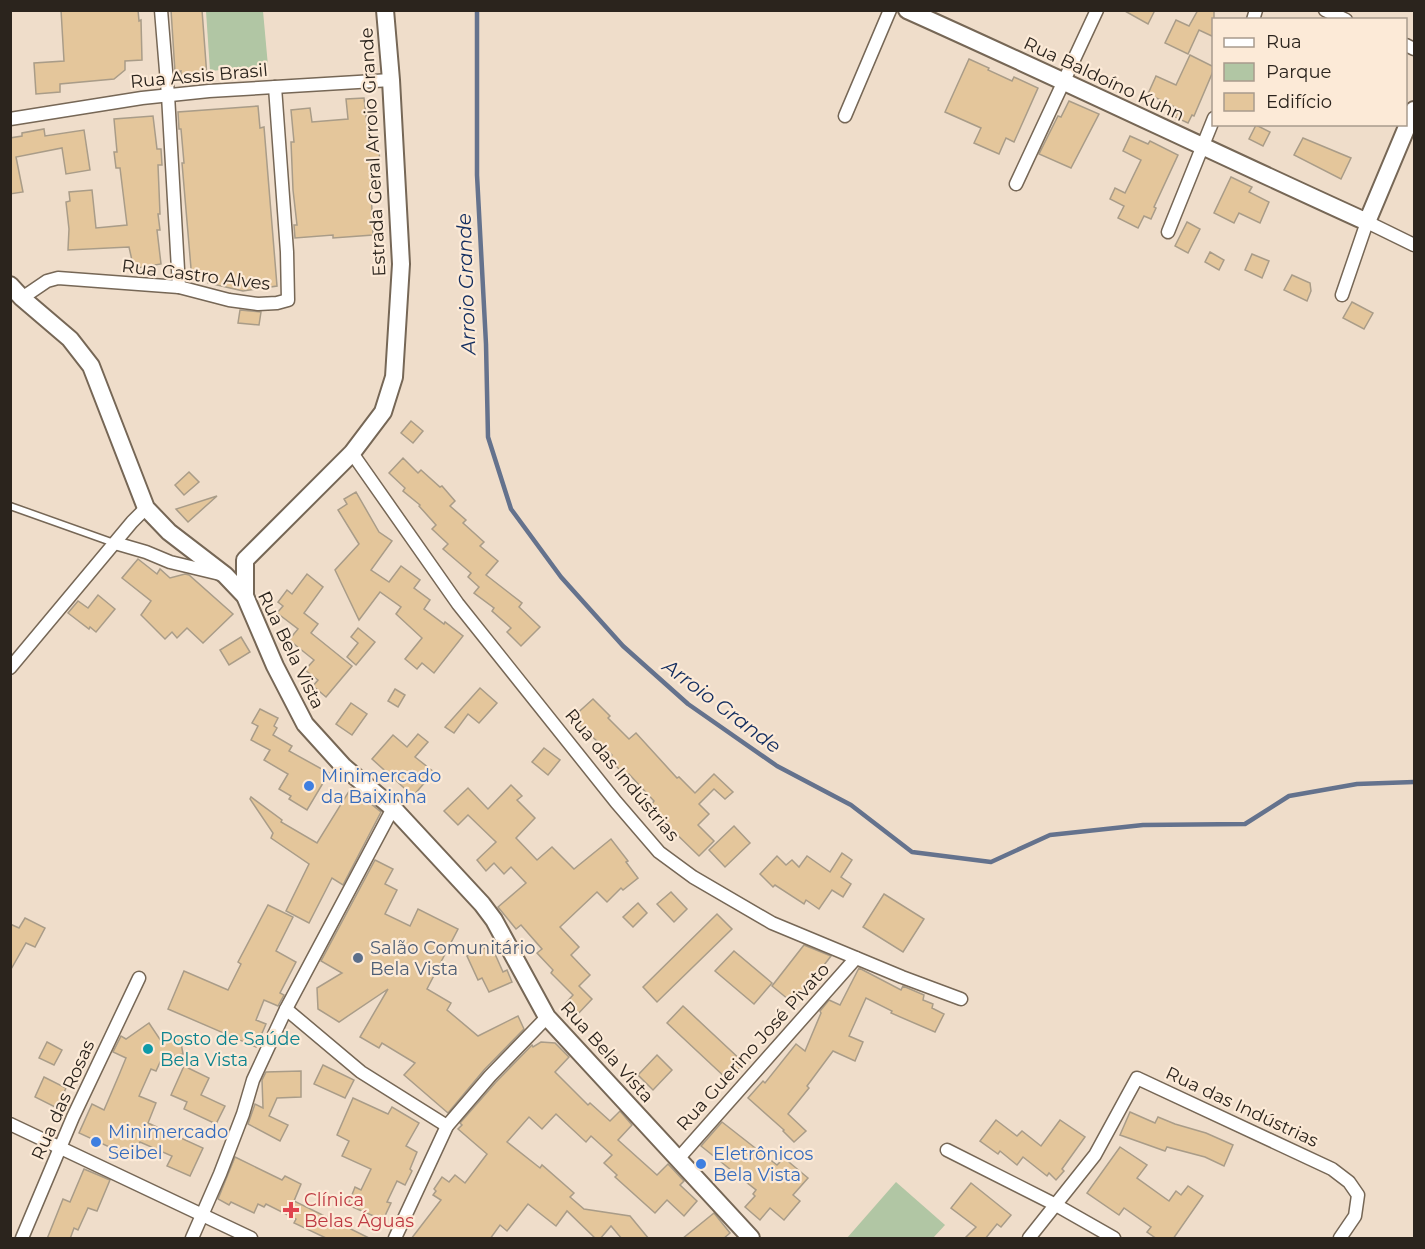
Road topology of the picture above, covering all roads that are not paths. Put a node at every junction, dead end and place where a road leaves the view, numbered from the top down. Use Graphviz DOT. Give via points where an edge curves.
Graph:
graph roads {
  1 [pos="160,10"];
  2 [pos="385,10"];
  3 [pos="890,10"];
  4 [pos="907,10"];
  5 [pos="1096,10"];
  6 [pos="1327,11"];
  7 [pos="1342,18"];
  8 [pos="391,80"];
  9 [pos="1064,81"];
  10 [pos="275,87"];
  11 [pos="168,95"];
  12 [pos="1414,110"];
  13 [pos="845,116"];
  14 [pos="10,119"];
  15 [pos="1212,123"];
  16 [pos="1202,147"];
  17 [pos="1016,184"];
  18 [pos="1367,222"];
  19 [pos="1168,232"];
  20 [pos="1414,244"];
  21 [pos="10,285"];
  22 [pos="179,287"];
  23 [pos="1342,296"];
  24 [pos="22,298"];
  25 [pos="352,453"];
  26 [pos="10,506"];
  27 [pos="146,508"];
  28 [pos="115,543"];
  29 [pos="225,575"];
  30 [pos="244,596"];
  31 [pos="10,668"];
  32 [pos="393,808"];
  33 [pos="856,958"];
  34 [pos="139,978"];
  35 [pos="962,999"];
  36 [pos="286,1009"];
  37 [pos="547,1017"];
  38 [pos="10,1124"];
  39 [pos="447,1126"];
  40 [pos="60,1147"];
  41 [pos="947,1150"];
  42 [pos="678,1159"];
  43 [pos="1056,1205"];
  44 [pos="202,1216"];
  45 [pos="748,1237"];
  46 [pos="22,1239"];
  47 [pos="192,1239"];
  48 [pos="251,1239"];
  49 [pos="395,1239"];
  50 [pos="1029,1239"];
  51 [pos="1114,1239"];
  52 [pos="1340,1239"];
  1 -- 11 [label="street"];
  2 -- 8 [label="main road, Estrada Geral Arroio Grande"];
  3 -- 13 [label="street"];
  4 -- 9 [label="main road, Rua Baldoíno Kuhn"];
  5 -- 9 [label="street"];
  6 -- 7 [label="street"];
  8 -- 10 [label="street, Rua Assis Brasil"];
  8 -- 25 [label="main road, Estrada Geral Arroio Grande" via="400,264 394,377 382,412"];
  9 -- 16 [label="main road, Rua Baldoíno Kuhn"];
  9 -- 17 [label="street"];
  10 -- 11 [label="street, Rua Assis Brasil"];
  10 -- 22 [label="street, Rua Castro Alves" via="288,300 258,304"];
  11 -- 14 [label="street, Rua Assis Brasil"];
  11 -- 22 [label="street"];
  12 -- 18 [label="main road"];
  15 -- 16 [label="street"];
  16 -- 18 [label="main road, Rua Baldoíno Kuhn"];
  16 -- 19 [label="street"];
  18 -- 20 [label="street, Rua Baldoíno Kuhn"];
  18 -- 23 [label="street"];
  21 -- 24 [label="main road, Rua Bela Vista"];
  22 -- 24 [label="street, Rua Castro Alves" via="58,278 46,281"];
  24 -- 27 [label="main road, Rua Bela Vista" via="70,339 91,366"];
  25 -- 30 [label="main road, Estrada Geral Arroio Grande" via="245,560"];
  25 -- 33 [label="street, Rua das Indústrias" via="458,604 659,852 693,877 772,923"];
  26 -- 28 [label="lane"];
  27 -- 28 [label="street"];
  27 -- 29 [label="main road, Rua Bela Vista" via="169,532"];
  28 -- 29 [label="street"];
  28 -- 31 [label="street"];
  29 -- 30 [label="main road, Rua Bela Vista"];
  30 -- 32 [label="main road, Rua Bela Vista" via="305,724 344,767"];
  32 -- 36 [label="street"];
  32 -- 37 [label="main road, Rua Bela Vista" via="494,920"];
  33 -- 35 [label="street, Rua das Indústrias"];
  33 -- 42 [label="street, Rua Guerino José Pivato"];
  34 -- 40 [label="street, Rua das Rosas"];
  36 -- 39 [label="street" via="361,1072"];
  36 -- 44 [label="street" via="253,1080"];
  37 -- 39 [label="street"];
  37 -- 42 [label="main road, Rua Bela Vista"];
  38 -- 40 [label="street"];
  39 -- 49 [label="street"];
  40 -- 44 [label="street"];
  40 -- 46 [label="street, Rua das Rosas"];
  41 -- 43 [label="street"];
  42 -- 45 [label="main road, Rua Bela Vista"];
  43 -- 50 [label="street"];
  43 -- 51 [label="street"];
  43 -- 52 [label="street, Rua das Indústrias" via="1095,1155 1137,1078 1332,1168 1358,1195 1355,1216"];
  44 -- 47 [label="street"];
  44 -- 48 [label="street"];
}
